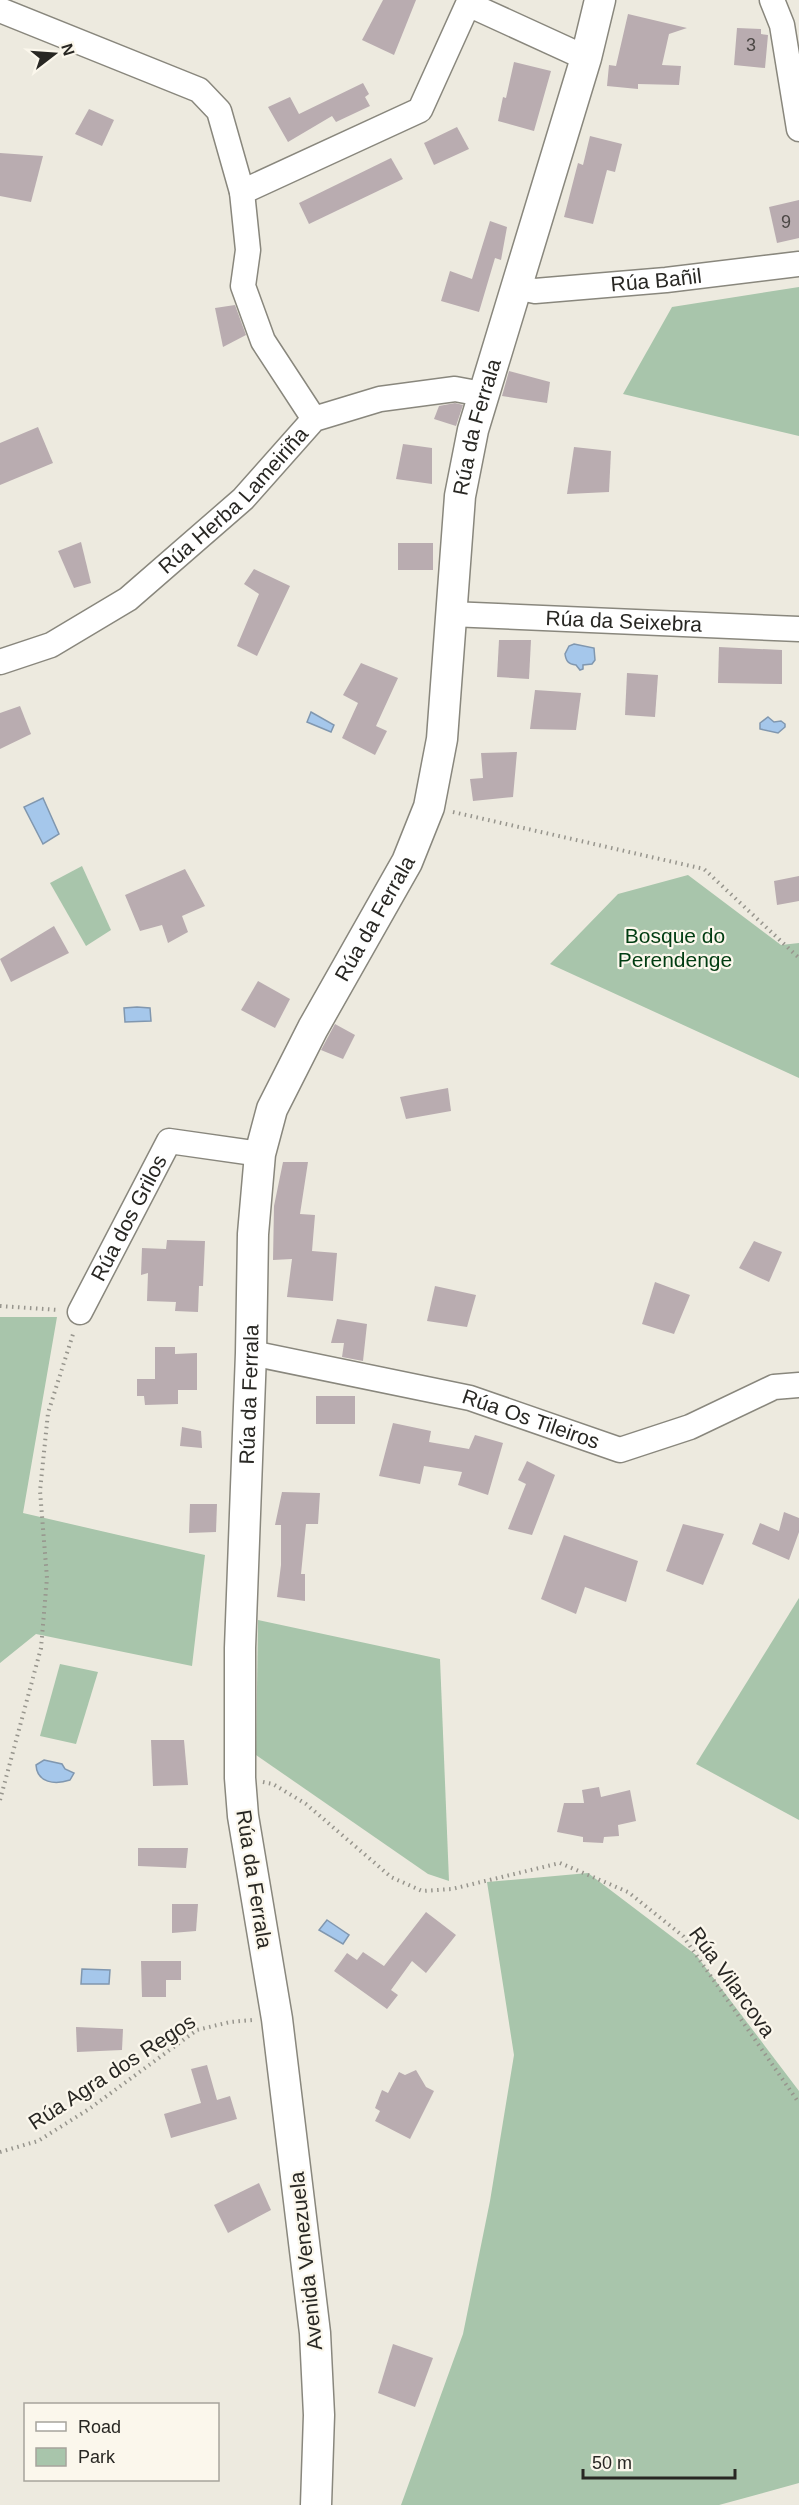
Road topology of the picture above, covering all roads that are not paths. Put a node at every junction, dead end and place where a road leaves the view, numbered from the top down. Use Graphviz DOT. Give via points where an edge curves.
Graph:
graph roads {
  1 [pos="600,0"];
  2 [pos="772,0"];
  3 [pos="0,10"];
  4 [pos="586,58"];
  5 [pos="799,129"];
  6 [pos="242,192"];
  7 [pos="799,264"];
  8 [pos="515,287"];
  9 [pos="482,394"];
  10 [pos="314,419"];
  11 [pos="450,614"];
  12 [pos="799,629"];
  13 [pos="0,662"];
  14 [pos="260,1154"];
  15 [pos="80,1312"];
  16 [pos="251,1353"];
  17 [pos="799,1385"];
  18 [pos="277,2019"];
  19 [pos="316,2505"];
  1 -- 4 [label="street, Rúa da Ferrala"];
  2 -- 5 [label="street" via="782,25"];
  3 -- 6 [label="street" via="198,90 219,111"];
  4 -- 6 [label="street" via="468,4 420,110"];
  4 -- 8 [label="street, Rúa da Ferrala"];
  6 -- 10 [label="street" via="248,250 243,286 263,341"];
  7 -- 8 [label="street, Rúa Bañil" via="535,291"];
  8 -- 9 [label="street, Rúa da Ferrala"];
  9 -- 10 [label="street, Rúa Herba Lameiriña" via="455,389 380,399"];
  9 -- 11 [label="street, Rúa da Ferrala" via="460,496"];
  10 -- 13 [label="street, Rúa Herba Lameiriña" via="243,499 128,598 51,645"];
  11 -- 12 [label="street, Rúa da Seixebra"];
  11 -- 14 [label="street, Rúa da Ferrala" via="442,739 429,807 407,862 272,1109"];
  14 -- 15 [label="street, Rúa dos Grilos" via="170,1141"];
  14 -- 16 [label="street, Rúa da Ferrala" via="253,1234"];
  16 -- 17 [label="street, Rúa Os Tileiros" via="470,1398 620,1450 690,1427 774,1387"];
  16 -- 18 [label="street, Rúa da Ferrala" via="240,1648 240,1778"];
  18 -- 19 [label="street, Avenida Venezuela" via="315,2333 319,2415"];
}
